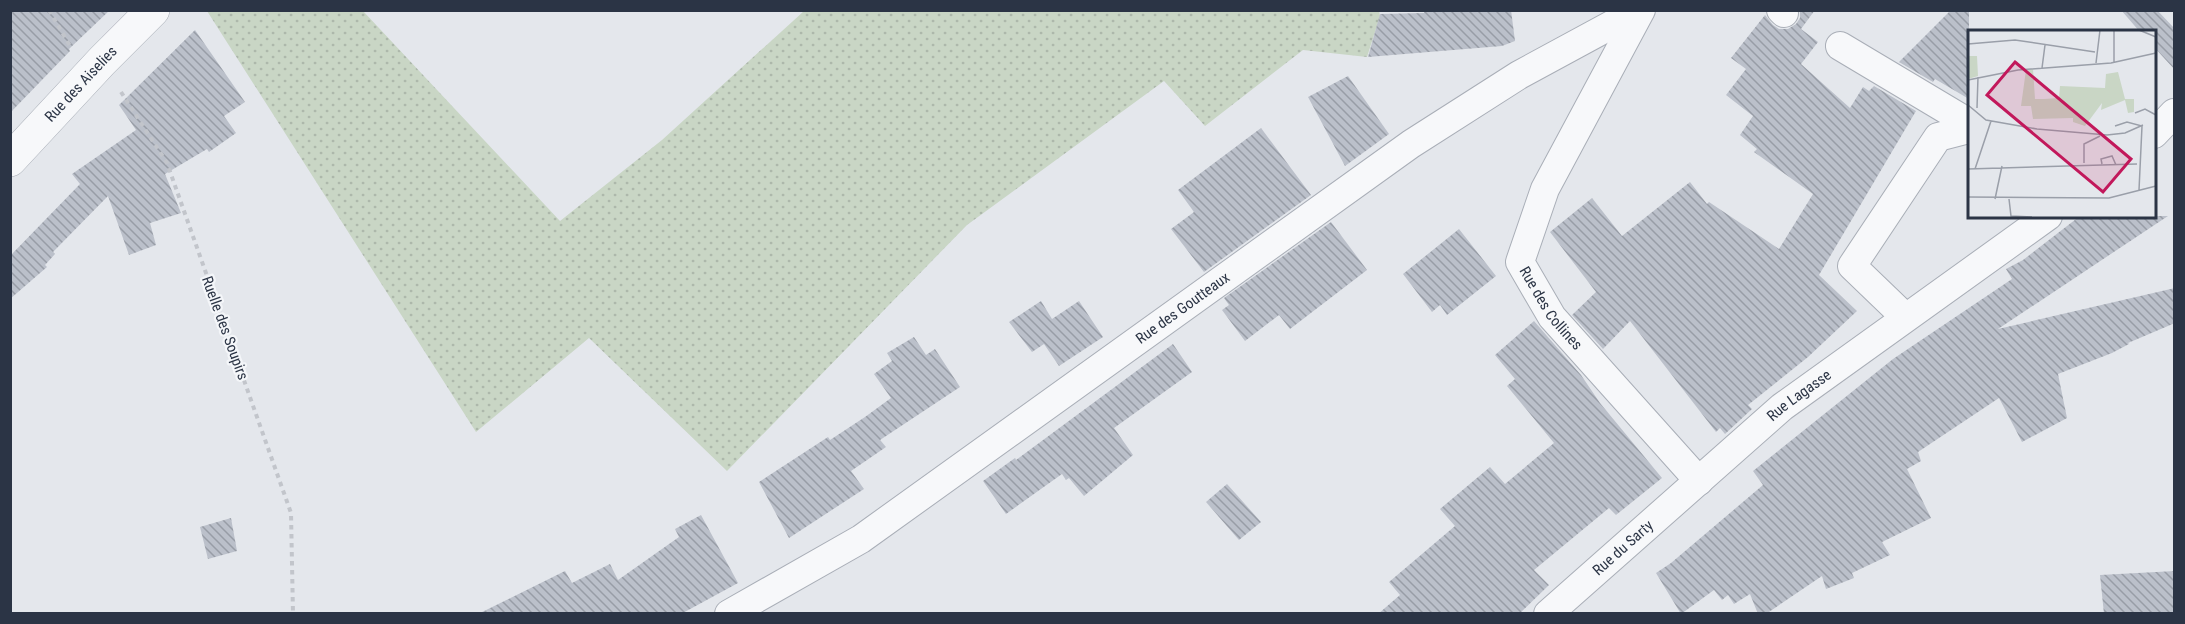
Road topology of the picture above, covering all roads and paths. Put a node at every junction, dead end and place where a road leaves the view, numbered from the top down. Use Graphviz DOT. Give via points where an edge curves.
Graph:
graph roads {
  1 [pos="153,10"];
  2 [pos="1640,10"];
  3 [pos="1840,46"];
  4 [pos="102,61"];
  5 [pos="2175,113"];
  6 [pos="1968,122"];
  7 [pos="1968,129"];
  8 [pos="2155,133"];
  9 [pos="10,160"];
  10 [pos="2045,218"];
  11 [pos="1905,317"];
  12 [pos="1699,481"];
  13 [pos="292,614"];
  14 [pos="729,614"];
  15 [pos="1548,614"];
  1 -- 4 [label="street, Rue des Aiselies"];
  2 -- 12 [label="street, Rue des Collines" via="1545,189 1520,261 1552,317"];
  2 -- 14 [label="street, Rue des Goutteaux" via="1519,75 1412,144 861,539"];
  3 -- 6 [label="street"];
  4 -- 9 [label="street, Rue des Aiselies"];
  4 -- 13 [label="path, Ruelle des Soupirs" via="167,163 291,513"];
  5 -- 8 [label="street"];
  7 -- 11 [label="street" via="1938,137 1852,266"];
  10 -- 11 [label="street, Rue Lagasse"];
  11 -- 12 [label="street, Rue Lagasse" via="1782,407"];
  12 -- 15 [label="street, Rue du Sarty"];
}
